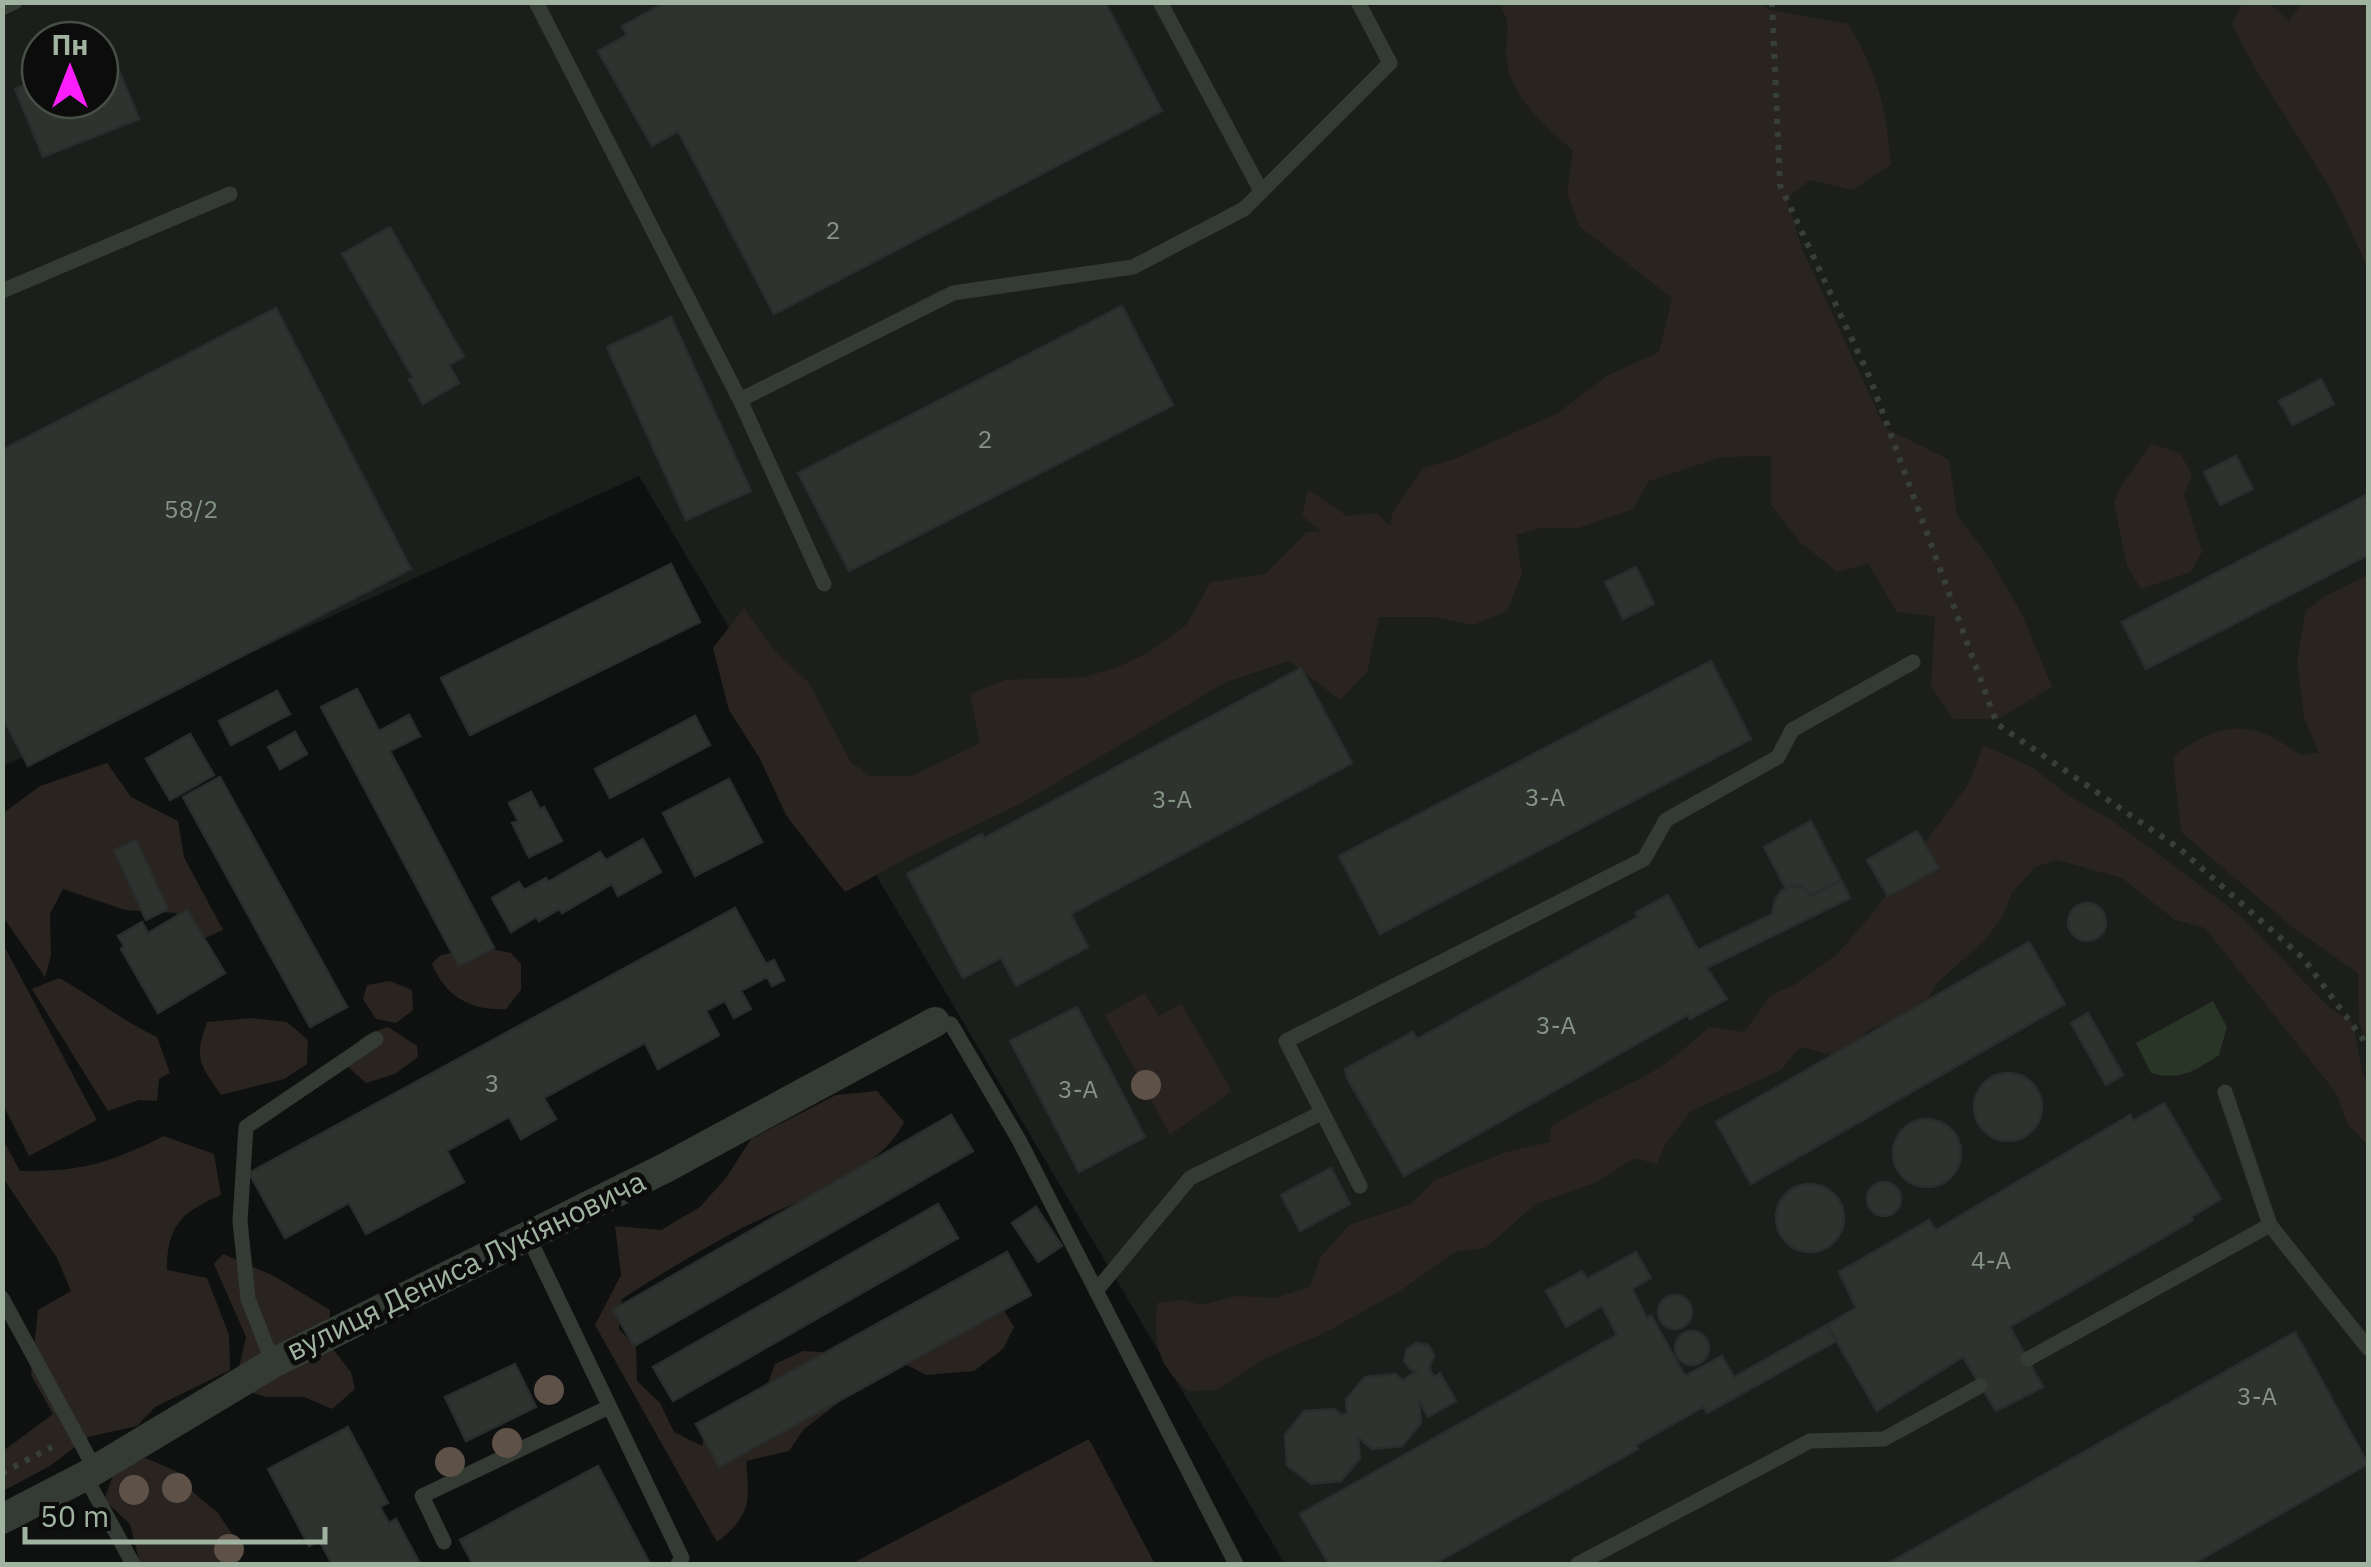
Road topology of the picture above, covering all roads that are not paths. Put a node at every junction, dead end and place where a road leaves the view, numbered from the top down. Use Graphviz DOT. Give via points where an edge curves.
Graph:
graph roads {
  1 [pos="15,2"];
  2 [pos="536,2"];
  3 [pos="1160,2"];
  4 [pos="1358,2"];
  5 [pos="2,8"];
  6 [pos="1261,192"];
  7 [pos="230,194"];
  8 [pos="2,291"];
  9 [pos="740,400"];
  10 [pos="824,584"];
  11 [pos="1914,662"];
  12 [pos="935,1022"];
  13 [pos="376,1039"];
  14 [pos="2225,1092"];
  15 [pos="1321,1114"];
  16 [pos="1360,1186"];
  17 [pos="2270,1225"];
  18 [pos="528,1236"];
  19 [pos="1096,1291"];
  20 [pos="2,1298"];
  21 [pos="2368,1348"];
  22 [pos="2028,1359"];
  23 [pos="273,1362"];
  24 [pos="1980,1386"];
  25 [pos="607,1408"];
  26 [pos="90,1472"];
  27 [pos="2,1519"];
  28 [pos="444,1542"];
  29 [pos="134,1564"];
  30 [pos="678,1564"];
  31 [pos="1236,1564"];
  32 [pos="1578,1564"];
  1 -- 5 [label="lane"];
  2 -- 9 [label="lane"];
  3 -- 6 [label="lane"];
  4 -- 6 [label="lane" via="1390,63"];
  6 -- 9 [label="lane" via="1244,209 1133,267 953,293"];
  7 -- 8 [label="lane"];
  9 -- 10 [label="lane"];
  11 -- 15 [label="lane" via="1792,730 1778,757 1666,820 1644,859 1286,1040"];
  12 -- 18 [label="street, вулиця Дениса Лукіяновича"];
  12 -- 19 [label="lane" via="951,1024 1020,1140"];
  13 -- 23 [label="lane" via="246,1128 240,1221 248,1299"];
  14 -- 17 [label="lane"];
  15 -- 16 [label="lane"];
  15 -- 19 [label="lane" via="1190,1178"];
  17 -- 21 [label="lane"];
  17 -- 22 [label="lane"];
  18 -- 23 [label="street, вулиця Дениса Лукіяновича"];
  18 -- 25 [label="lane"];
  19 -- 31 [label="lane"];
  20 -- 26 [label="lane"];
  23 -- 26 [label="street, вулиця Дениса Лукіяновича"];
  24 -- 32 [label="lane" via="1884,1440 1810,1441"];
  25 -- 28 [label="lane" via="422,1496"];
  25 -- 30 [label="lane" via="682,1558"];
  26 -- 27 [label="street, вулиця Дениса Лукіяновича"];
  26 -- 29 [label="lane"];
}
